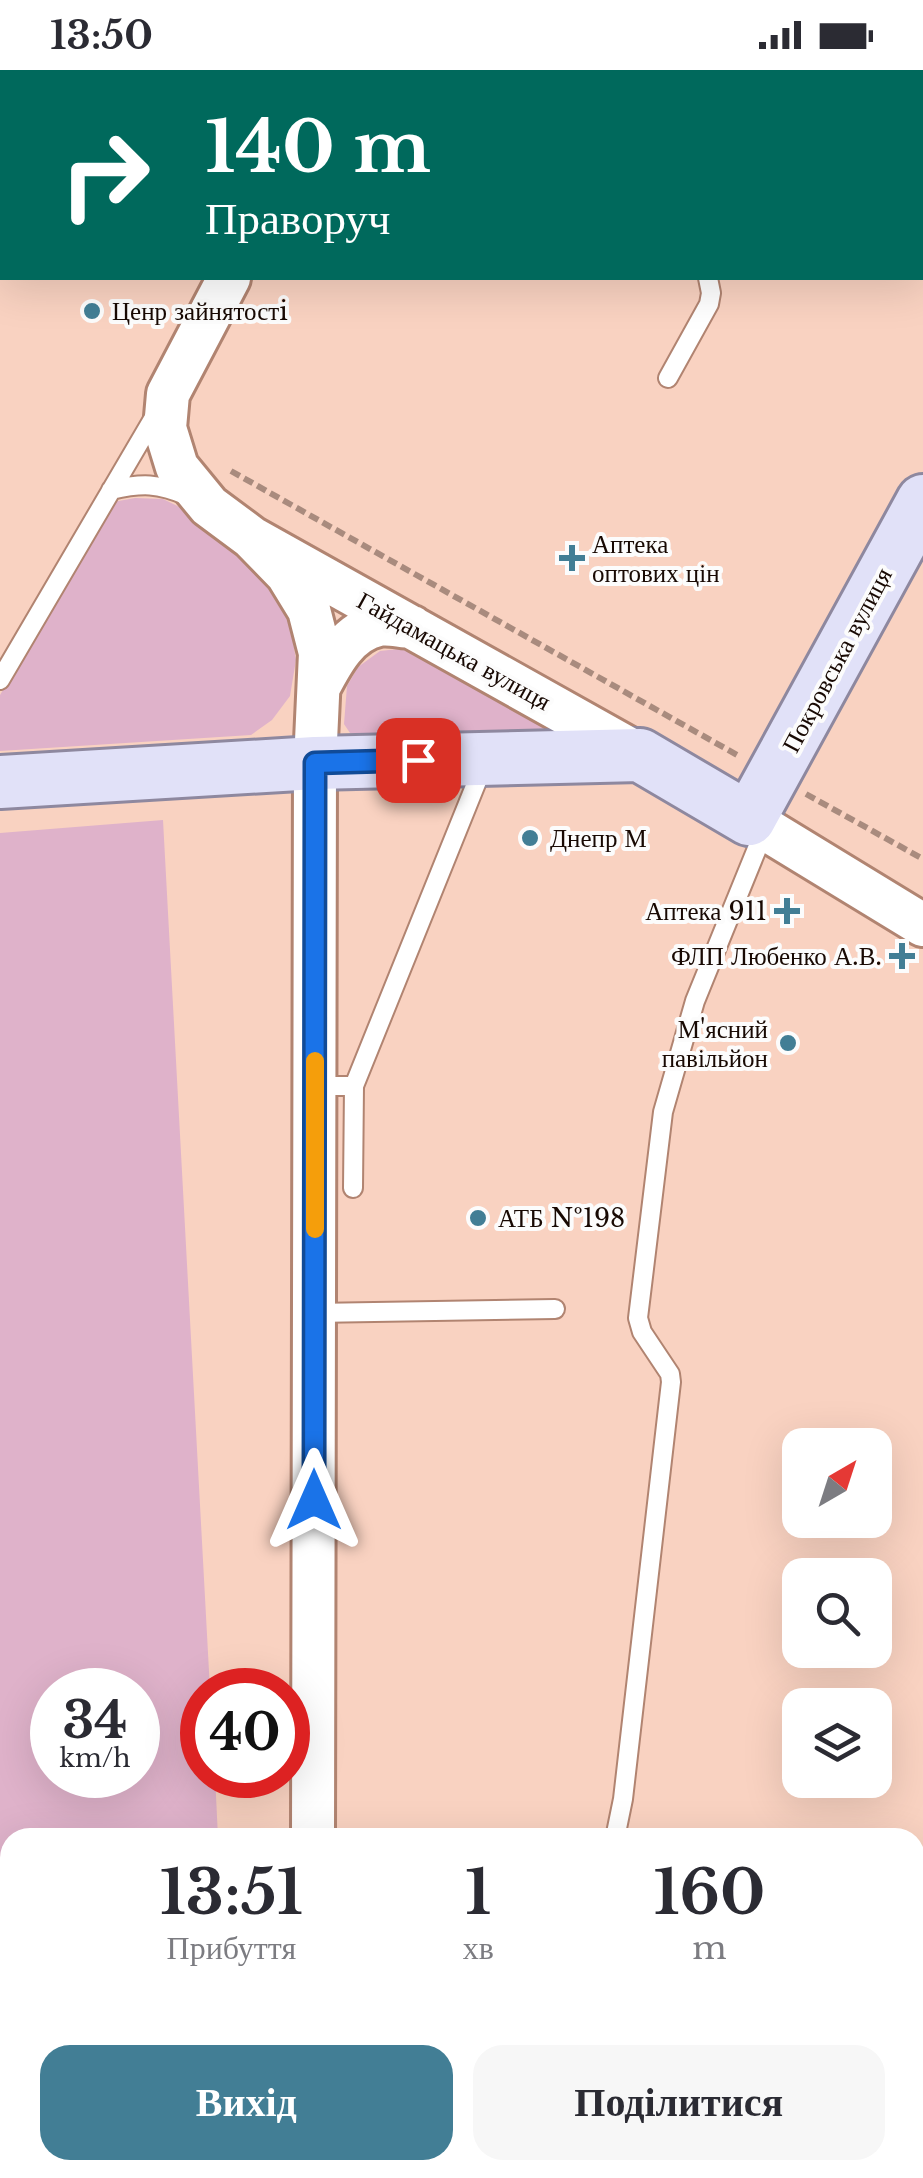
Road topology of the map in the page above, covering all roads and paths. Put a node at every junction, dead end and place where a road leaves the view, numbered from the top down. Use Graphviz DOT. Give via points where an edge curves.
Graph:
graph roads {
  1 [pos="228,280"];
  2 [pos="708,280"];
  3 [pos="668,378"];
  4 [pos="169,392"];
  5 [pos="224,466"];
  6 [pos="111,490"];
  7 [pos="923,501"];
  8 [pos="209,506"];
  9 [pos="252,538"];
  10 [pos="412,627"];
  11 [pos="0,680"];
  12 [pos="319,687"];
  13 [pos="640,755"];
  14 [pos="486,758"];
  15 [pos="315,763"];
  16 [pos="775,774"];
  17 [pos="0,782"];
  18 [pos="757,823"];
  19 [pos="923,859"];
  20 [pos="923,925"];
  21 [pos="335,1086"];
  22 [pos="352,1188"];
  23 [pos="555,1309"];
  24 [pos="314,1313"];
  25 [pos="313,1828"];
  26 [pos="617,1828"];
  1 -- 4 [label="street, Гайдамацька вулиця"];
  2 -- 3 [label="lane" via="709,304"];
  4 -- 6 [label="lane"];
  4 -- 8 [label="street, Гайдамацька вулиця" via="165,428 177,467"];
  5 -- 16 [label="path"];
  6 -- 8 [label="lane" via="165,486"];
  6 -- 11 [label="lane"];
  7 -- 16 [label="main road, Покровська вулиця"];
  8 -- 9 [label="street, Гайдамацька вулиця"];
  9 -- 10 [label="street, Гайдамацька вулиця"];
  9 -- 12 [label="street" via="287,574 309,610 320,653"];
  10 -- 12 [label="street" via="379,625 354,636"];
  10 -- 13 [label="street, Гайдамацька вулиця"];
  12 -- 15 [label="street"];
  13 -- 14 [label="main road"];
  13 -- 18 [label="main road, Гайдамацька вулиця"];
  14 -- 15 [label="main road"];
  14 -- 21 [label="lane"];
  15 -- 17 [label="main road"];
  15 -- 21 [label="street"];
  16 -- 18 [label="main road, Покровська вулиця"];
  16 -- 19 [label="path"];
  18 -- 20 [label="street, Гайдамацька вулиця"];
  18 -- 26 [label="lane" via="663,1112 638,1318 671,1382"];
  21 -- 22 [label="lane"];
  21 -- 24 [label="street"];
  23 -- 24 [label="lane"];
  24 -- 25 [label="street"];
}
